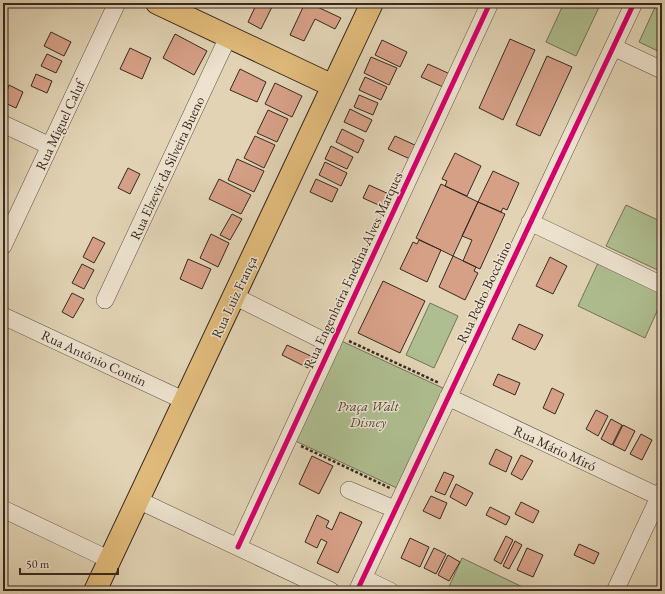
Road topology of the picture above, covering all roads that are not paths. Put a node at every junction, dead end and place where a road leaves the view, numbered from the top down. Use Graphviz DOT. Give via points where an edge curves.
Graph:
graph roads {
  1 [pos="117,3"];
  2 [pos="157,3"];
  3 [pos="372,3"];
  4 [pos="490,3"];
  5 [pos="634,3"];
  6 [pos="228,37"];
  7 [pos="613,47"];
  8 [pos="662,70"];
  9 [pos="333,86"];
  10 [pos="3,124"];
  11 [pos="50,146"];
  12 [pos="530,222"];
  13 [pos="3,246"];
  14 [pos="662,284"];
  15 [pos="234,296"];
  16 [pos="105,300"];
  17 [pos="3,316"];
  18 [pos="334,340"];
  19 [pos="450,393"];
  20 [pos="185,401"];
  21 [pos="349,490"];
  22 [pos="661,496"];
  23 [pos="138,500"];
  24 [pos="399,501"];
  25 [pos="3,509"];
  26 [pos="238,547"];
  27 [pos="110,560"];
  28 [pos="360,585"];
  29 [pos="96,591"];
  30 [pos="331,591"];
  31 [pos="390,591"];
  32 [pos="615,591"];
  1 -- 11 [label="street, Rua Miguel Caluf"];
  2 -- 6 [label="main road"];
  3 -- 9 [label="main road, Rua Luiz França"];
  4 -- 18 [label="street, Rua Engenheira Enedina Alves Marques"];
  5 -- 7 [label="street, Rua Pedro Bocchino"];
  6 -- 9 [label="main road"];
  6 -- 16 [label="street, Rua Elzevir da Silveira Bueno"];
  7 -- 8 [label="street"];
  7 -- 12 [label="street, Rua Pedro Bocchino"];
  9 -- 15 [label="main road, Rua Luiz França"];
  10 -- 11 [label="street"];
  11 -- 13 [label="street, Rua Miguel Caluf"];
  12 -- 14 [label="street"];
  12 -- 19 [label="street, Rua Pedro Bocchino"];
  15 -- 18 [label="street"];
  15 -- 20 [label="main road, Rua Luiz França"];
  17 -- 20 [label="street, Rua Antônio Contin"];
  18 -- 26 [label="street, Rua Engenheira Enedina Alves Marques"];
  19 -- 22 [label="street, Rua Mário Miró"];
  19 -- 24 [label="street, Rua Pedro Bocchino"];
  20 -- 23 [label="main road, Rua Luiz França"];
  21 -- 24 [label="street" via="392,508"];
  22 -- 32 [label="street"];
  23 -- 26 [label="street"];
  23 -- 27 [label="main road, Rua Luiz França"];
  24 -- 28 [label="street, Rua Pedro Bocchino"];
  25 -- 27 [label="street"];
  26 -- 30 [label="street"];
  27 -- 29 [label="main road, Rua Luiz França"];
  28 -- 31 [label="street"];
}
